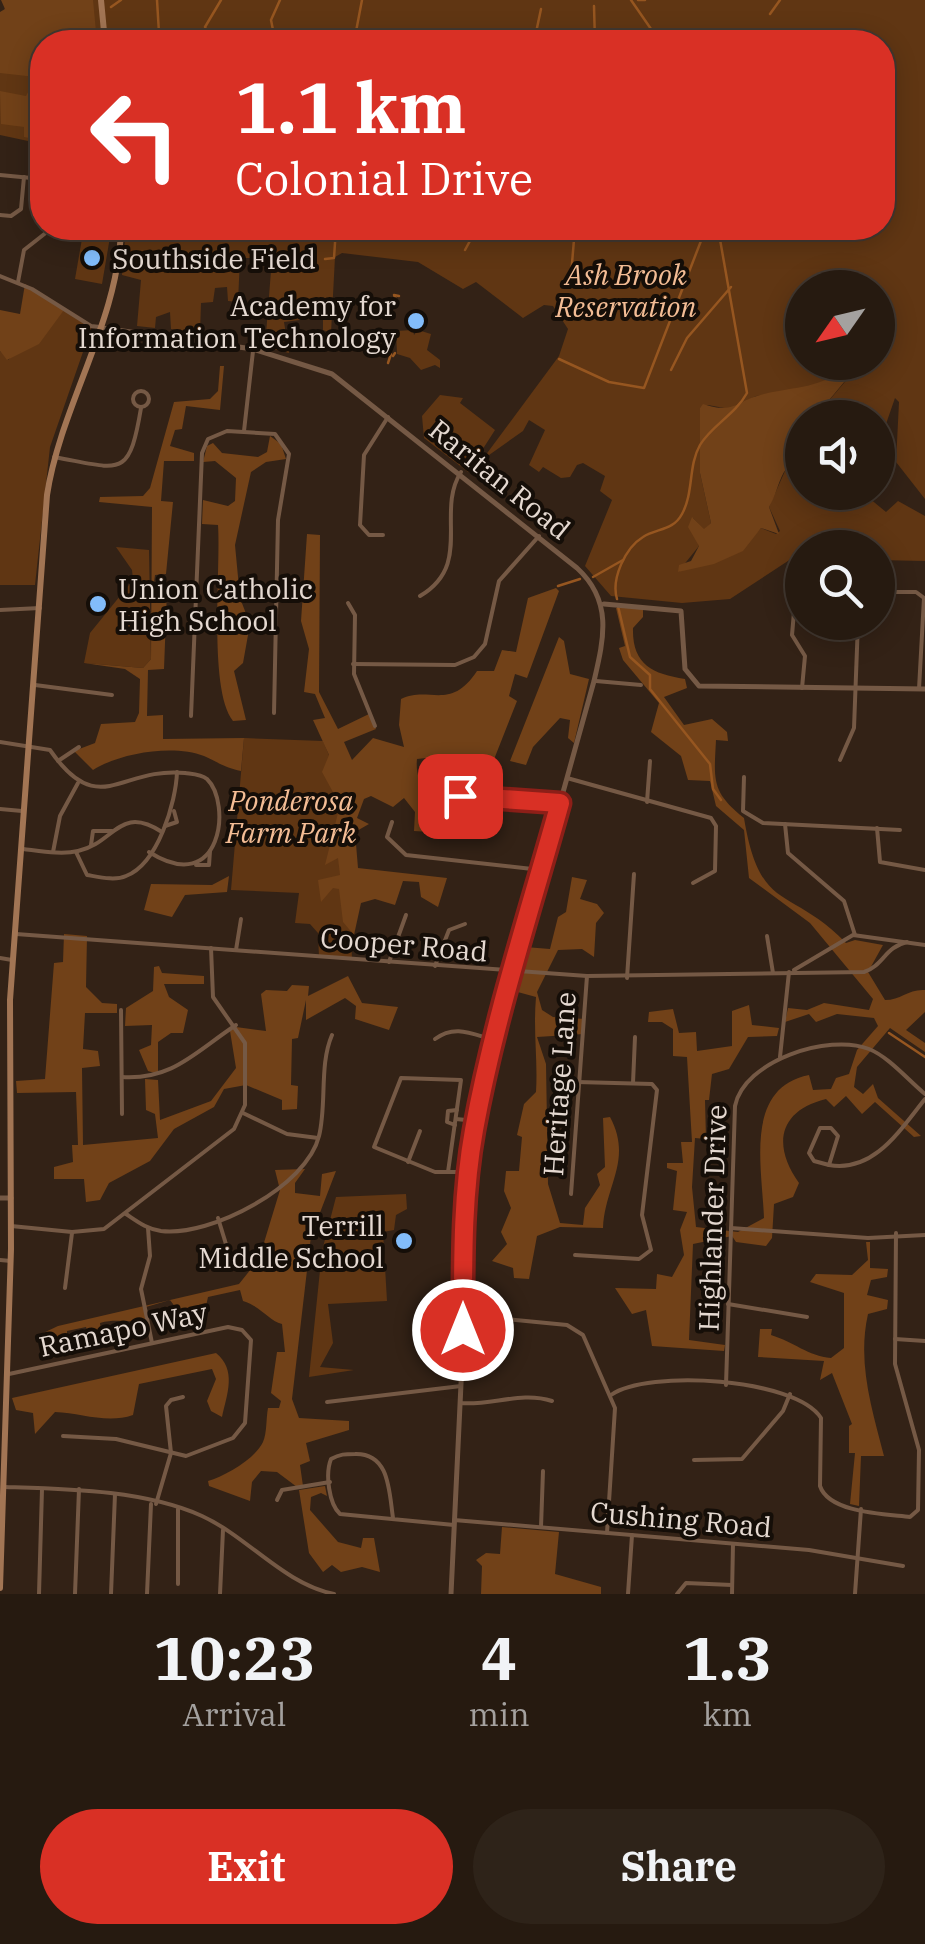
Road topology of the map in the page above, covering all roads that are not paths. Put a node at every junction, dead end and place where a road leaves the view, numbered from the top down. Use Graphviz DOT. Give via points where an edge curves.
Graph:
graph roads {
  1 [pos="101,0"];
  2 [pos="104,30"];
  3 [pos="0,175"];
  4 [pos="24,177"];
  5 [pos="30,178"];
  6 [pos="0,215"];
  7 [pos="37,240"];
  8 [pos="120,240"];
  9 [pos="0,276"];
  10 [pos="18,282"];
  11 [pos="100,327"];
  12 [pos="254,349"];
  13 [pos="141,408"];
  14 [pos="388,417"];
  15 [pos="244,431"];
  16 [pos="54,457"];
  17 [pos="461,472"];
  18 [pos="383,535"];
  19 [pos="539,536"];
  20 [pos="895,592"];
  21 [pos="420,596"];
  22 [pos="348,603"];
  23 [pos="603,604"];
  24 [pos="40,608"];
  25 [pos="0,610"];
  26 [pos="795,640"];
  27 [pos="857,640"];
  28 [pos="353,664"];
  29 [pos="594,681"];
  30 [pos="641,685"];
  31 [pos="35,686"];
  32 [pos="802,688"];
  33 [pos="855,689"];
  34 [pos="922,689"];
  35 [pos="112,694"];
  36 [pos="274,713"];
  37 [pos="191,716"];
  38 [pos="375,726"];
  39 [pos="0,742"];
  40 [pos="31,744"];
  41 [pos="79,747"];
  42 [pos="840,760"];
  43 [pos="58,761"];
  44 [pos="650,761"];
  45 [pos="177,772"];
  46 [pos="744,777"];
  47 [pos="567,778"];
  48 [pos="78,783"];
  49 [pos="460,796"];
  50 [pos="647,802"];
  51 [pos="560,803"];
  52 [pos="0,809"];
  53 [pos="27,811"];
  54 [pos="392,822"];
  55 [pos="785,824"];
  56 [pos="877,828"];
  57 [pos="163,829"];
  58 [pos="900,830"];
  59 [pos="113,831"];
  60 [pos="91,845"];
  61 [pos="23,849"];
  62 [pos="54,852"];
  63 [pos="76,852"];
  64 [pos="149,852"];
  65 [pos="542,870"];
  66 [pos="925,870"];
  67 [pos="634,874"];
  68 [pos="693,884"];
  69 [pos="406,914"];
  70 [pos="241,919"];
  71 [pos="465,924"];
  72 [pos="15,934"];
  73 [pos="855,935"];
  74 [pos="767,936"];
  75 [pos="885,939"];
  76 [pos="907,942"];
  77 [pos="925,945"];
  78 [pos="211,948"];
  79 [pos="888,949"];
  80 [pos="236,950"];
  81 [pos="0,958"];
  82 [pos="12,960"];
  83 [pos="389,962"];
  84 [pos="804,965"];
  85 [pos="435,966"];
  86 [pos="789,972"];
  87 [pos="513,973"];
  88 [pos="773,973"];
  89 [pos="806,973"];
  90 [pos="587,976"];
  91 [pos="627,978"];
  92 [pos="121,1010"];
  93 [pos="236,1025"];
  94 [pos="332,1035"];
  95 [pos="635,1037"];
  96 [pos="436,1040"];
  97 [pos="494,1040"];
  98 [pos="780,1058"];
  99 [pos="122,1077"];
  100 [pos="577,1082"];
  101 [pos="633,1083"];
  102 [pos="925,1096"];
  103 [pos="244,1113"];
  104 [pos="122,1114"];
  105 [pos="476,1121"];
  106 [pos="455,1122"];
  107 [pos="420,1131"];
  108 [pos="5,1135"];
  109 [pos="319,1138"];
  110 [pos="408,1162"];
  111 [pos="829,1165"];
  112 [pos="448,1172"];
  113 [pos="470,1172"];
  114 [pos="572,1194"];
  115 [pos="0,1198"];
  116 [pos="11,1198"];
  117 [pos="126,1214"];
  118 [pos="218,1218"];
  119 [pos="11,1226"];
  120 [pos="148,1228"];
  121 [pos="730,1228"];
  122 [pos="72,1232"];
  123 [pos="896,1233"];
  124 [pos="925,1234"];
  125 [pos="229,1254"];
  126 [pos="576,1255"];
  127 [pos="0,1260"];
  128 [pos="11,1260"];
  129 [pos="65,1288"];
  130 [pos="728,1304"];
  131 [pos="463,1315"];
  132 [pos="807,1317"];
  133 [pos="895,1339"];
  134 [pos="925,1341"];
  135 [pos="152,1343"];
  136 [pos="4,1358"];
  137 [pos="9,1374"];
  138 [pos="726,1385"];
  139 [pos="461,1386"];
  140 [pos="790,1394"];
  141 [pos="612,1395"];
  142 [pos="183,1398"];
  143 [pos="552,1401"];
  144 [pos="326,1402"];
  145 [pos="460,1403"];
  146 [pos="63,1436"];
  147 [pos="171,1453"];
  148 [pos="3,1456"];
  149 [pos="694,1460"];
  150 [pos="543,1471"];
  151 [pos="330,1482"];
  152 [pos="4,1487"];
  153 [pos="42,1488"];
  154 [pos="78,1489"];
  155 [pos="114,1494"];
  156 [pos="277,1500"];
  157 [pos="154,1504"];
  158 [pos="861,1508"];
  159 [pos="178,1509"];
  160 [pos="393,1518"];
  161 [pos="454,1522"];
  162 [pos="541,1527"];
  163 [pos="222,1530"];
  164 [pos="607,1533"];
  165 [pos="632,1535"];
  166 [pos="1,1543"];
  167 [pos="733,1544"];
  168 [pos="858,1561"];
  169 [pos="903,1566"];
  170 [pos="178,1584"];
  171 [pos="732,1585"];
  172 [pos="0,1588"];
  173 [pos="39,1594"];
  174 [pos="75,1594"];
  175 [pos="111,1594"];
  176 [pos="148,1594"];
  177 [pos="220,1594"];
  178 [pos="334,1594"];
  179 [pos="451,1594"];
  180 [pos="628,1594"];
  181 [pos="677,1594"];
  182 [pos="732,1594"];
  183 [pos="855,1594"];
  1 -- 2 [label="main road"];
  3 -- 4 [label="street"];
  4 -- 5 [label="street"];
  4 -- 6 [label="street" via="20,209"];
  7 -- 10 [label="street" via="24,250"];
  8 -- 11 [label="main road"];
  9 -- 10 [label="street, Raritan Road"];
  10 -- 11 [label="street, Raritan Road"];
  11 -- 12 [label="street, Raritan Road"];
  11 -- 16 [label="main road"];
  12 -- 14 [label="street, Raritan Road" via="325,370"];
  12 -- 15 [label="street"];
  13 -- 16 [label="street" via="134,450 125,462"];
  14 -- 17 [label="street, Raritan Road"];
  14 -- 18 [label="street" via="364,455 360,525 369,535"];
  15 -- 36 [label="street" via="275,434 290,454 278,520"];
  15 -- 37 [label="street" via="218,432 203,448"];
  16 -- 24 [label="main road"];
  17 -- 19 [label="street, Raritan Road"];
  17 -- 21 [label="street" via="450,496 449,558 435,585"];
  19 -- 23 [label="street, Raritan Road" via="587,577"];
  19 -- 28 [label="street" via="499,581 485,644 472,660"];
  20 -- 34 [label="street" via="924,598"];
  22 -- 28 [label="street" via="354,612"];
  23 -- 29 [label="street"];
  23 -- 32 [label="street" via="681,610 685,670 695,684"];
  24 -- 25 [label="street"];
  24 -- 31 [label="main road"];
  26 -- 32 [label="street" via="805,656"];
  27 -- 33 [label="street"];
  28 -- 38 [label="street"];
  29 -- 30 [label="street"];
  29 -- 47 [label="street"];
  31 -- 35 [label="street"];
  31 -- 40 [label="main road"];
  32 -- 33 [label="street"];
  33 -- 34 [label="street"];
  33 -- 42 [label="street" via="854,728"];
  39 -- 40 [label="street"];
  40 -- 43 [label="street" via="50,750"];
  40 -- 53 [label="main road"];
  41 -- 43 [label="street"];
  43 -- 48 [label="street"];
  44 -- 50 [label="street"];
  45 -- 48 [label="street" via="106,789"];
  45 -- 57 [label="street" via="173,811"];
  45 -- 64 [label="street" via="198,774 214,789 209,865 180,866"];
  46 -- 55 [label="street" via="746,814"];
  47 -- 50 [label="street"];
  47 -- 51 [label="street"];
  48 -- 62 [label="street" via="60,816"];
  49 -- 51 [label="street"];
  50 -- 68 [label="street" via="714,820 715,871"];
  51 -- 65 [label="street"];
  52 -- 53 [label="street"];
  53 -- 61 [label="main road"];
  54 -- 65 [label="street" via="387,837 406,855"];
  55 -- 56 [label="street"];
  55 -- 73 [label="street" via="788,853 844,901"];
  56 -- 58 [label="street"];
  56 -- 66 [label="street" via="880,862"];
  57 -- 59 [label="street" via="130,821"];
  57 -- 64 [label="street"];
  59 -- 60 [label="street"];
  59 -- 60 [label="street" via="96,829"];
  60 -- 63 [label="street"];
  61 -- 62 [label="street"];
  61 -- 72 [label="main road"];
  62 -- 63 [label="street"];
  63 -- 64 [label="street" via="86,875 118,878 134,872"];
  65 -- 87 [label="street"];
  67 -- 91 [label="street"];
  69 -- 83 [label="street"];
  70 -- 80 [label="street"];
  71 -- 85 [label="street" via="449,930"];
  72 -- 78 [label="street, Cooper Road"];
  72 -- 82 [label="main road"];
  73 -- 75 [label="street, Cooper Road"];
  73 -- 84 [label="street, Cooper Road"];
  74 -- 88 [label="street"];
  75 -- 76 [label="street, Cooper Road"];
  75 -- 79 [label="street"];
  76 -- 77 [label="street, Cooper Road"];
  76 -- 79 [label="street, Cooper Road"];
  78 -- 80 [label="street, Cooper Road"];
  78 -- 93 [label="street" via="210,988"];
  79 -- 89 [label="street, Cooper Road" via="869,971"];
  80 -- 83 [label="street, Cooper Road"];
  81 -- 82 [label="street"];
  82 -- 108 [label="main road"];
  83 -- 85 [label="street, Cooper Road"];
  84 -- 86 [label="street, Cooper Road"];
  84 -- 89 [label="street"];
  85 -- 87 [label="street, Cooper Road"];
  86 -- 88 [label="street, Cooper Road"];
  86 -- 89 [label="street, Cooper Road"];
  86 -- 98 [label="street"];
  87 -- 90 [label="street, Cooper Road"];
  87 -- 97 [label="street"];
  88 -- 91 [label="street, Cooper Road"];
  90 -- 91 [label="street, Cooper Road"];
  90 -- 100 [label="street, Heritage Lane"];
  92 -- 99 [label="street"];
  93 -- 99 [label="street" via="159,1077"];
  93 -- 103 [label="street" via="245,1043"];
  94 -- 109 [label="street"];
  95 -- 101 [label="street"];
  96 -- 97 [label="street" via="448,1030"];
  97 -- 105 [label="street"];
  98 -- 102 [label="street, Highlander Drive" via="801,1049 866,1048"];
  98 -- 121 [label="street, Highlander Drive" via="738,1092"];
  99 -- 104 [label="street"];
  100 -- 101 [label="street"];
  100 -- 114 [label="street, Heritage Lane"];
  101 -- 126 [label="street" via="657,1090 642,1214 650,1250 640,1259"];
  102 -- 111 [label="street" via="874,1155 849,1166"];
  103 -- 109 [label="street" via="287,1134"];
  103 -- 117 [label="street" via="234,1129"];
  105 -- 106 [label="street"];
  105 -- 113 [label="street"];
  106 -- 110 [label="street" via="447,1122 448,1112 457,1110 462,1080 401,1078 374,1147"];
  106 -- 112 [label="street"];
  107 -- 110 [label="street"];
  108 -- 116 [label="main road"];
  109 -- 118 [label="street" via="291,1182"];
  110 -- 112 [label="street"];
  111 -- 111 [label="street" via="838,1139 825,1127 808,1150 814,1161"];
  112 -- 113 [label="street"];
  113 -- 131 [label="street"];
  115 -- 116 [label="street"];
  116 -- 119 [label="main road"];
  117 -- 120 [label="street"];
  117 -- 122 [label="street" via="104,1228"];
  118 -- 120 [label="street" via="173,1232"];
  118 -- 125 [label="street"];
  119 -- 122 [label="street"];
  119 -- 128 [label="main road"];
  120 -- 135 [label="street" via="150,1256 141,1289"];
  121 -- 123 [label="street" via="868,1238"];
  121 -- 130 [label="street, Highlander Drive"];
  122 -- 129 [label="street"];
  123 -- 124 [label="street"];
  123 -- 133 [label="street"];
  127 -- 128 [label="street"];
  128 -- 136 [label="main road"];
  130 -- 132 [label="street"];
  130 -- 138 [label="street, Highlander Drive"];
  131 -- 139 [label="street"];
  131 -- 141 [label="street" via="575,1328"];
  133 -- 134 [label="street"];
  133 -- 158 [label="street" via="899,1392 920,1460 918,1510 910,1517"];
  135 -- 137 [label="street, Ramapo Way"];
  135 -- 147 [label="street, Ramapo Way" via="233,1328 252,1347 240,1433 196,1454"];
  136 -- 137 [label="main road"];
  137 -- 148 [label="main road"];
  138 -- 140 [label="street"];
  138 -- 141 [label="street" via="650,1380"];
  139 -- 144 [label="street"];
  139 -- 145 [label="street"];
  140 -- 149 [label="street" via="742,1458"];
  140 -- 158 [label="street" via="821,1418 823,1494"];
  141 -- 164 [label="street"];
  142 -- 147 [label="street" via="166,1406"];
  143 -- 145 [label="street" via="528,1396"];
  145 -- 161 [label="street"];
  146 -- 147 [label="street" via="116,1439"];
  147 -- 157 [label="street"];
  148 -- 152 [label="main road"];
  150 -- 162 [label="street"];
  151 -- 156 [label="street" via="282,1490"];
  151 -- 160 [label="street, Cushing Road" via="338,1513"];
  151 -- 160 [label="street" via="328,1465 336,1456 372,1457 386,1475"];
  152 -- 153 [label="street"];
  152 -- 166 [label="main road"];
  153 -- 154 [label="street"];
  153 -- 173 [label="street"];
  154 -- 155 [label="street"];
  154 -- 174 [label="street"];
  155 -- 157 [label="street"];
  155 -- 175 [label="street"];
  157 -- 159 [label="street"];
  157 -- 176 [label="street"];
  158 -- 168 [label="street"];
  159 -- 163 [label="street"];
  159 -- 170 [label="street"];
  160 -- 161 [label="street, Cushing Road"];
  161 -- 162 [label="street, Cushing Road"];
  161 -- 179 [label="street"];
  162 -- 164 [label="street, Cushing Road"];
  163 -- 177 [label="street"];
  163 -- 178 [label="street" via="301,1581"];
  164 -- 165 [label="street, Cushing Road"];
  165 -- 167 [label="street, Cushing Road"];
  165 -- 180 [label="street"];
  166 -- 172 [label="main road"];
  167 -- 168 [label="street, Cushing Road"];
  167 -- 171 [label="street"];
  168 -- 169 [label="street, Cushing Road"];
  168 -- 183 [label="street"];
  171 -- 181 [label="street" via="688,1583"];
  171 -- 182 [label="street"];
}
